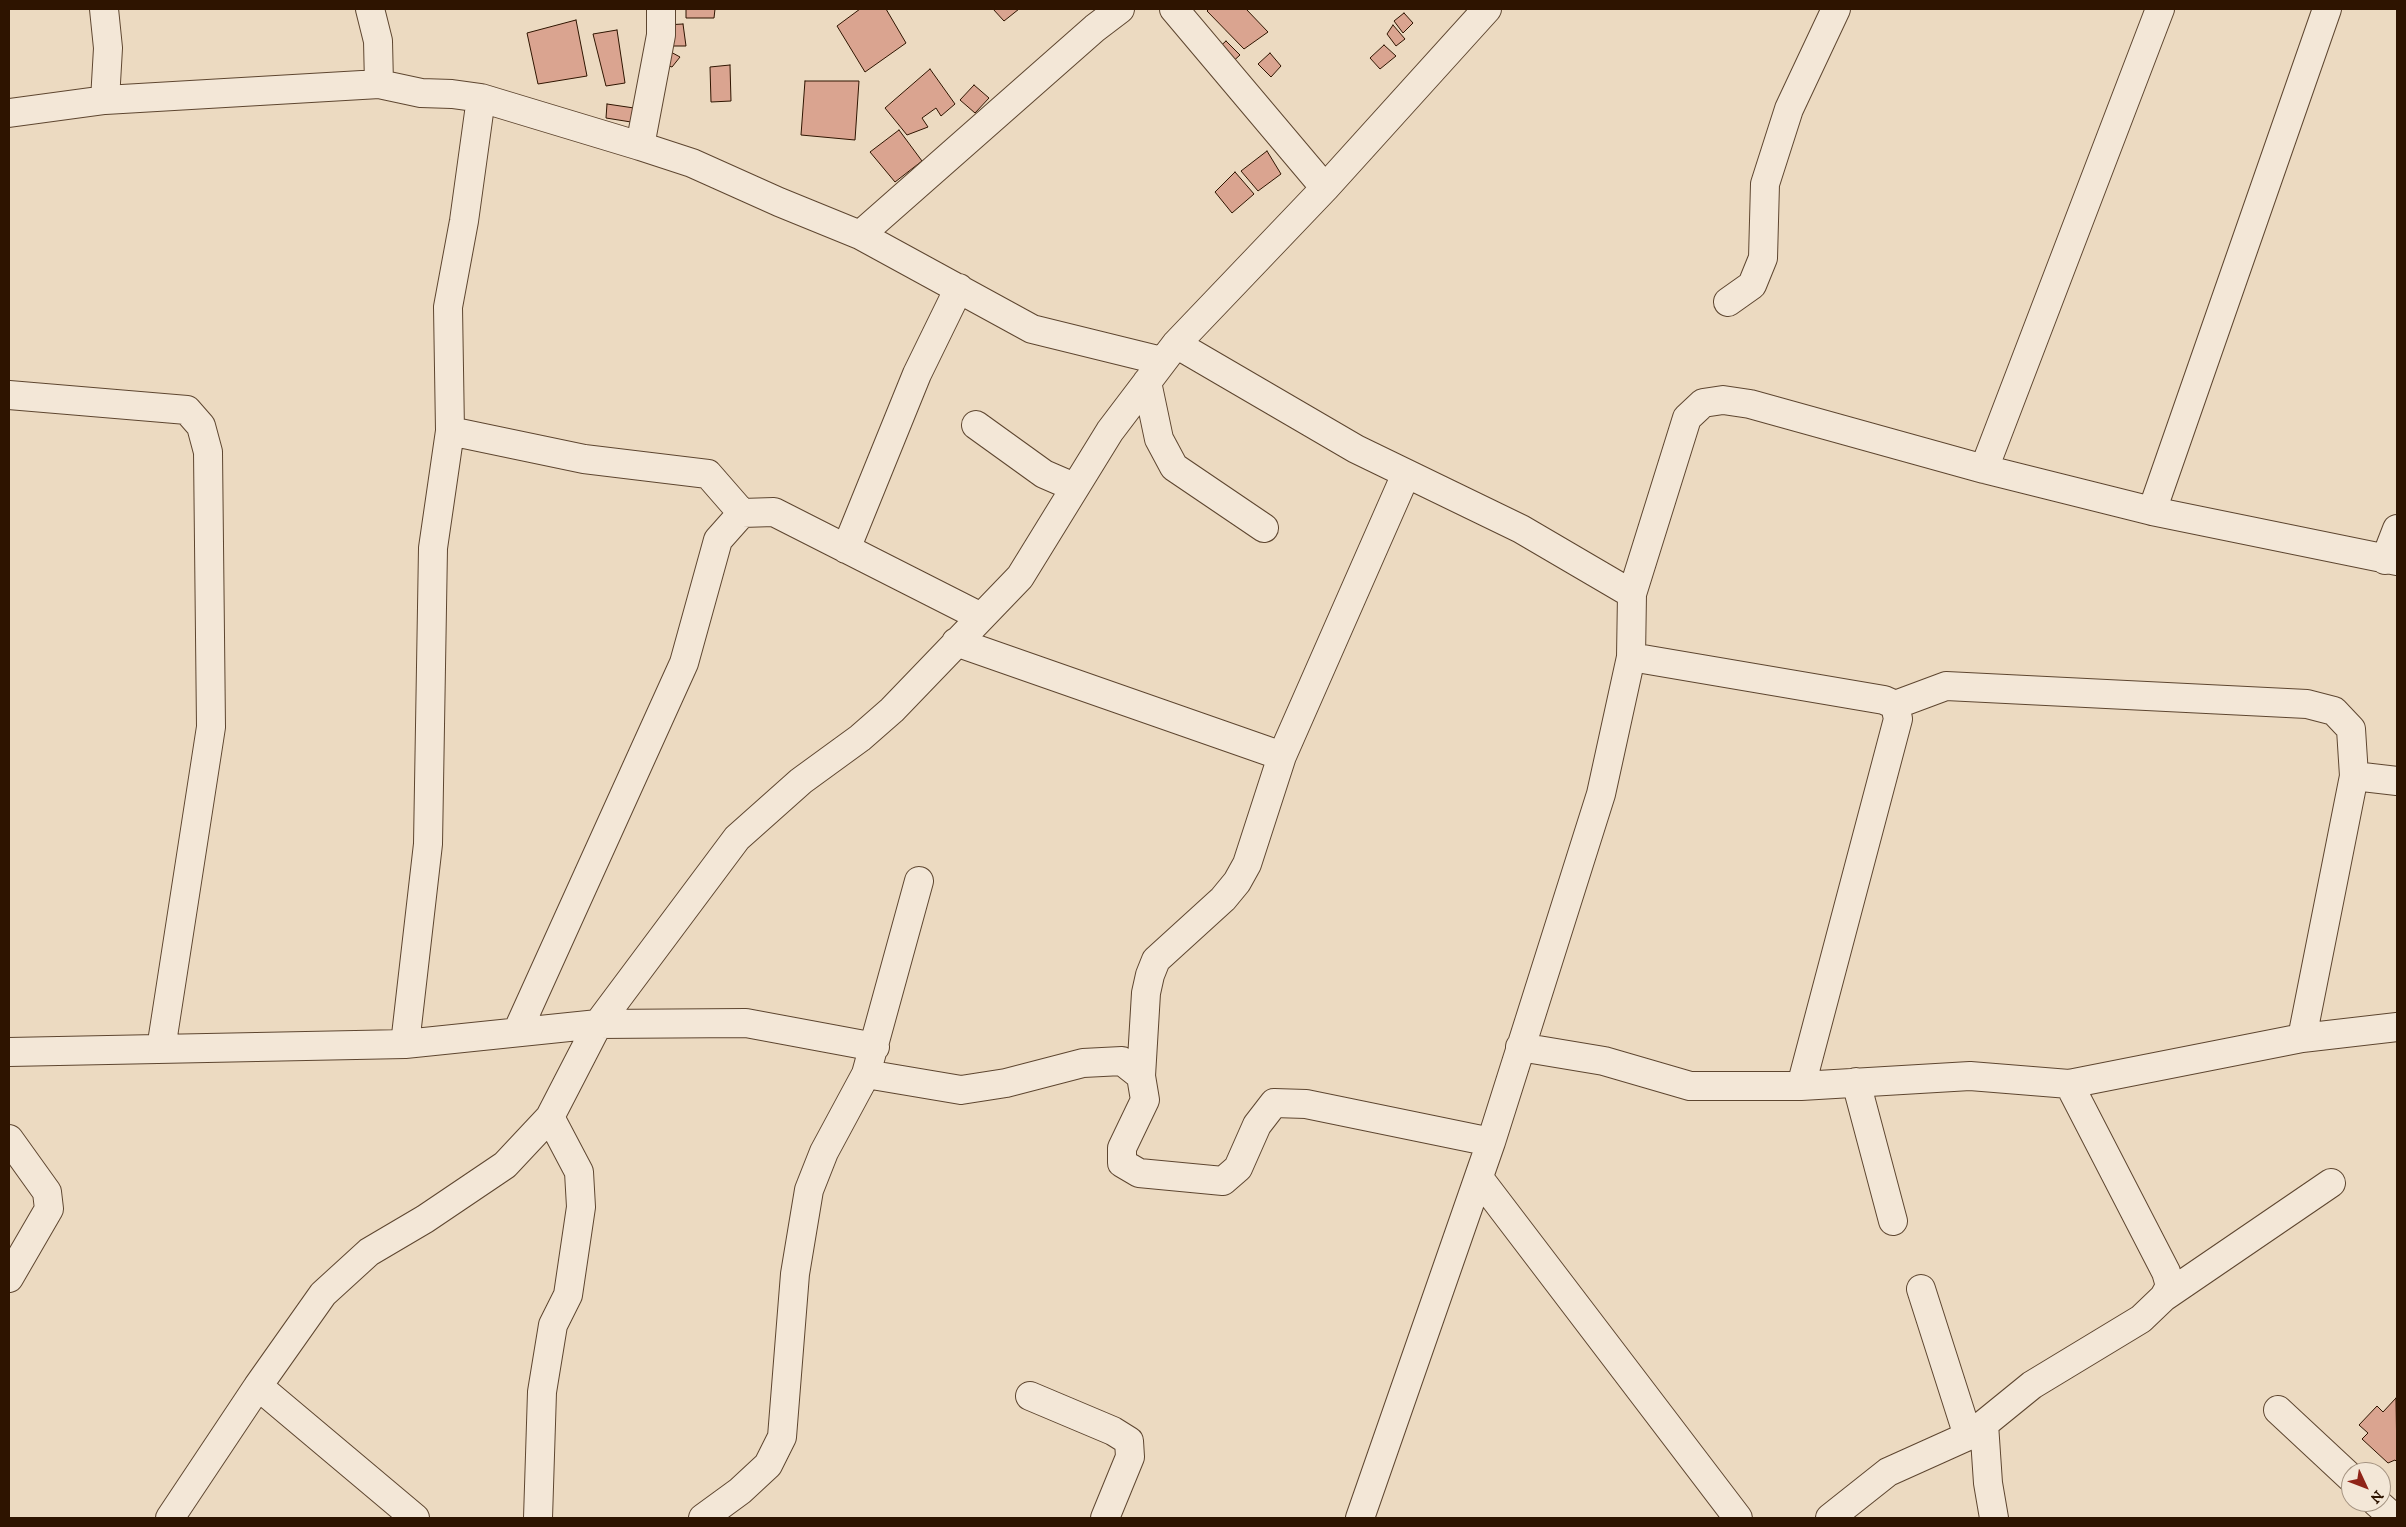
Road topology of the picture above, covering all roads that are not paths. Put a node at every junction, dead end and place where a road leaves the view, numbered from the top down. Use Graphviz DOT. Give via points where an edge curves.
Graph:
graph roads {
  1 [pos="104,9"];
  2 [pos="370,9"];
  3 [pos="661,9"];
  4 [pos="1120,9"];
  5 [pos="1174,9"];
  6 [pos="1487,9"];
  7 [pos="1836,9"];
  8 [pos="2160,9"];
  9 [pos="2327,9"];
  10 [pos="378,84"];
  11 [pos="481,98"];
  12 [pos="105,100"];
  13 [pos="9,113"];
  14 [pos="640,146"];
  15 [pos="1325,188"];
  16 [pos="860,235"];
  17 [pos="959,288"];
  18 [pos="1728,302"];
  19 [pos="1162,362"];
  20 [pos="9,395"];
  21 [pos="976,424"];
  22 [pos="450,431"];
  23 [pos="1984,469"];
  24 [pos="1406,474"];
  25 [pos="1074,487"];
  26 [pos="2152,511"];
  27 [pos="742,513"];
  28 [pos="1264,528"];
  29 [pos="2397,529"];
  30 [pos="846,548"];
  31 [pos="2391,560"];
  32 [pos="1632,594"];
  33 [pos="981,617"];
  34 [pos="956,642"];
  35 [pos="1631,657"];
  36 [pos="1896,705"];
  37 [pos="1282,756"];
  38 [pos="2354,776"];
  39 [pos="2397,781"];
  40 [pos="919,881"];
  41 [pos="598,1024"];
  42 [pos="2397,1027"];
  43 [pos="517,1032"];
  44 [pos="2302,1038"];
  45 [pos="405,1044"];
  46 [pos="875,1047"];
  47 [pos="1520,1047"];
  48 [pos="161,1049"];
  49 [pos="9,1052"];
  50 [pos="866,1074"];
  51 [pos="1141,1076"];
  52 [pos="1856,1082"];
  53 [pos="2069,1084"];
  54 [pos="1801,1086"];
  55 [pos="550,1117"];
  56 [pos="9,1139"];
  57 [pos="1491,1142"];
  58 [pos="1479,1178"];
  59 [pos="2331,1183"];
  60 [pos="1893,1221"];
  61 [pos="9,1278"];
  62 [pos="1921,1289"];
  63 [pos="2164,1297"];
  64 [pos="258,1386"];
  65 [pos="1030,1396"];
  66 [pos="2278,1410"];
  67 [pos="1976,1430"];
  68 [pos="2341,1469"];
  69 [pos="170,1518"];
  70 [pos="415,1518"];
  71 [pos="538,1518"];
  72 [pos="704,1518"];
  73 [pos="1105,1518"];
  74 [pos="1360,1518"];
  75 [pos="1738,1518"];
  76 [pos="1830,1518"];
  77 [pos="1994,1518"];
  1 -- 12 [label="street" via="108,48"];
  2 -- 10 [label="street" via="378,42"];
  3 -- 14 [label="street" via="661,35"];
  4 -- 16 [label="street"];
  5 -- 15 [label="street"];
  6 -- 15 [label="street"];
  7 -- 18 [label="street" via="1789,109 1765,184 1763,258 1752,285"];
  8 -- 23 [label="street"];
  9 -- 26 [label="street"];
  10 -- 11 [label="street" via="421,93"];
  10 -- 12 [label="street"];
  11 -- 14 [label="street"];
  11 -- 22 [label="street" via="448,307"];
  12 -- 13 [label="street"];
  14 -- 16 [label="street" via="692,163"];
  15 -- 19 [label="street"];
  16 -- 17 [label="street"];
  17 -- 19 [label="street" via="1032,329"];
  17 -- 30 [label="street" via="917,374"];
  19 -- 24 [label="street"];
  19 -- 25 [label="street" via="1110,431"];
  19 -- 28 [label="street" via="1159,439 1174,467"];
  20 -- 48 [label="street" via="187,410 201,426 208,452 211,727"];
  21 -- 25 [label="street" via="1044,474"];
  22 -- 27 [label="street" via="584,459 708,474"];
  22 -- 45 [label="street" via="434,548 428,844"];
  23 -- 26 [label="street"];
  23 -- 32 [label="street" via="1750,404 1723,400 1703,403 1687,418"];
  24 -- 32 [label="street" via="1521,529"];
  24 -- 37 [label="street"];
  25 -- 33 [label="street" via="1020,577"];
  26 -- 31 [label="street"];
  27 -- 30 [label="street" via="774,512"];
  27 -- 43 [label="street" via="718,540 684,663"];
  29 -- 31 [label="street"];
  30 -- 33 [label="street"];
  32 -- 35 [label="street"];
  33 -- 34 [label="street"];
  34 -- 37 [label="street"];
  34 -- 41 [label="street" via="892,710 801,781 737,838"];
  35 -- 36 [label="street" via="1884,700"];
  35 -- 47 [label="street" via="1601,794"];
  36 -- 38 [label="street" via="1946,686 2307,704 2334,710 2351,729"];
  36 -- 54 [label="street" via="1898,719"];
  37 -- 51 [label="street" via="1247,864 1237,882 1223,899 1156,960 1146,993"];
  38 -- 39 [label="street"];
  38 -- 44 [label="street"];
  40 -- 46 [label="street"];
  41 -- 43 [label="street"];
  41 -- 46 [label="street" via="746,1023"];
  41 -- 55 [label="street"];
  42 -- 44 [label="street"];
  43 -- 45 [label="street"];
  44 -- 53 [label="street"];
  45 -- 48 [label="street"];
  46 -- 50 [label="street"];
  47 -- 54 [label="street" via="1604,1061 1690,1086"];
  47 -- 57 [label="street"];
  48 -- 49 [label="street"];
  50 -- 51 [label="street" via="961,1090 1006,1083 1083,1063 1122,1061"];
  50 -- 72 [label="street" via="824,1152 809,1190 796,1274 782,1437 768,1465"];
  51 -- 57 [label="street" via="1145,1100 1122,1148 1122,1163 1139,1173 1223,1181 1238,1168 1257,1125 1274,1103 1306,1104"];
  52 -- 53 [label="street" via="1970,1076"];
  52 -- 54 [label="street"];
  52 -- 60 [label="street"];
  53 -- 63 [label="street" via="2166,1272 2170,1286"];
  55 -- 64 [label="street" via="505,1166 369,1252 323,1294"];
  55 -- 71 [label="street" via="579,1172 581,1207 568,1295 553,1325 542,1392"];
  56 -- 61 [label="street" via="47,1192 49,1209"];
  57 -- 58 [label="street"];
  58 -- 74 [label="street"];
  58 -- 75 [label="street"];
  59 -- 63 [label="street"];
  62 -- 67 [label="street"];
  63 -- 67 [label="street" via="2141,1319 2032,1385"];
  64 -- 69 [label="street"];
  64 -- 70 [label="street"];
  65 -- 73 [label="street" via="1129,1441 1130,1457"];
  66 -- 68 [label="street"];
  67 -- 76 [label="street" via="1888,1472"];
  67 -- 77 [label="street"];
}
